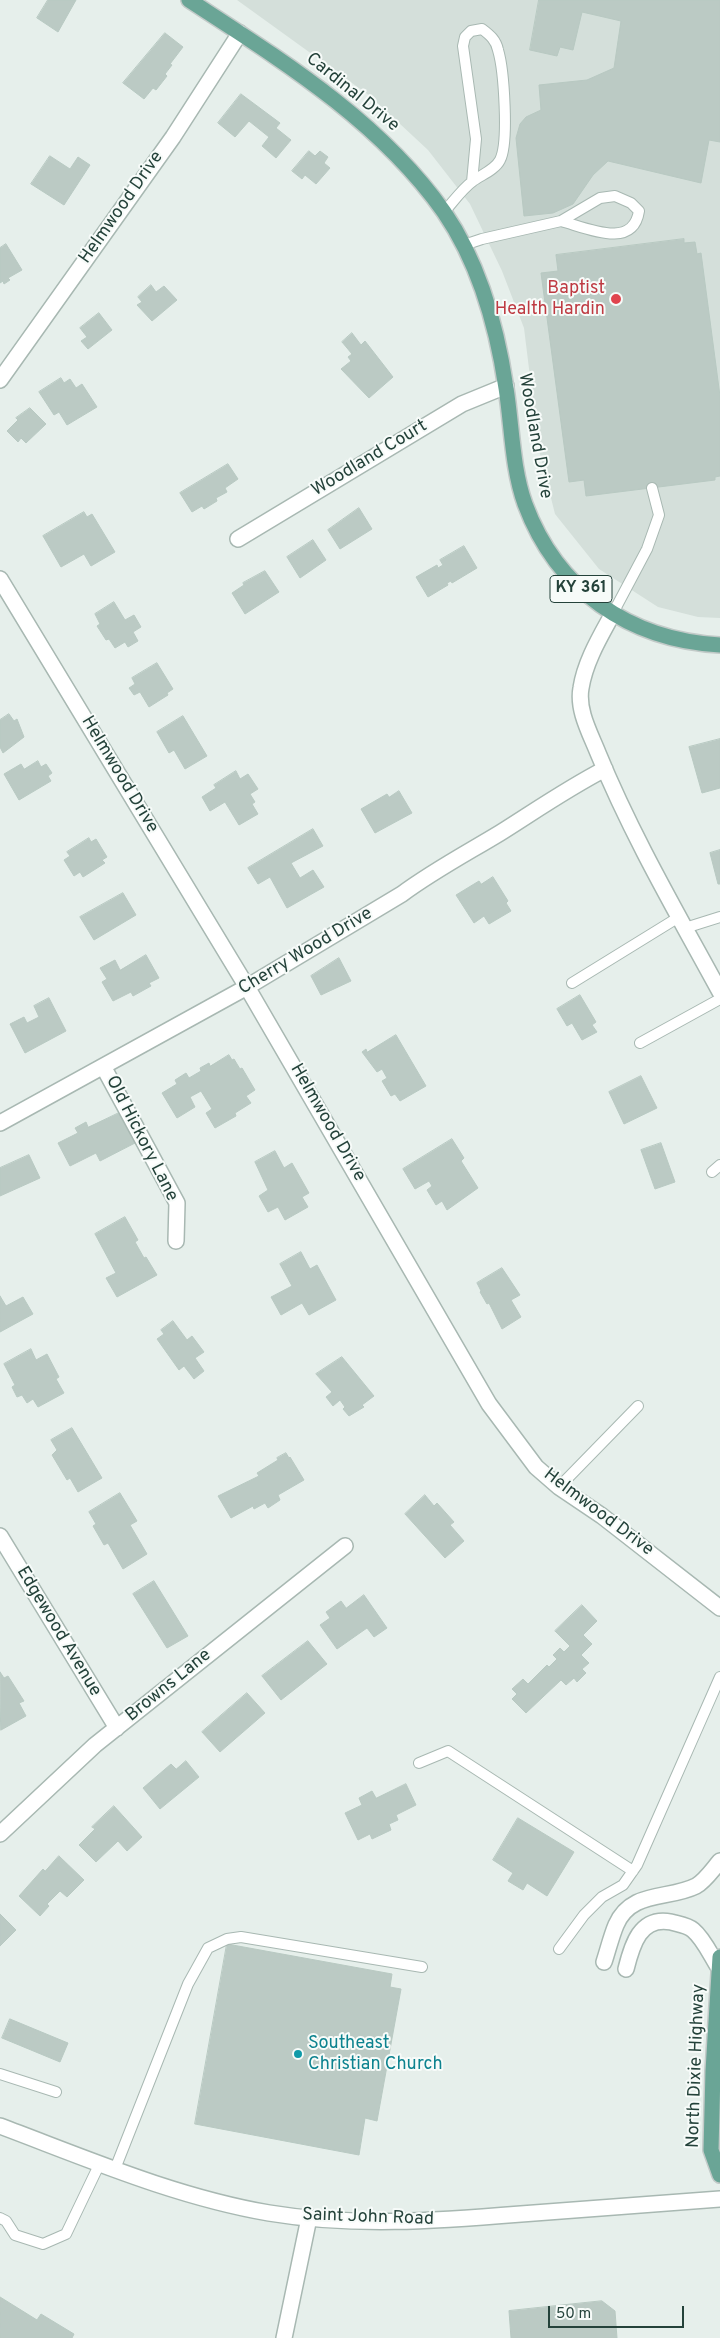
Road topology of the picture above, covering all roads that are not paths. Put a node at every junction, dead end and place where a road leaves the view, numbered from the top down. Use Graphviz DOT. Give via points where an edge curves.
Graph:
graph roads {
  1 [pos="189,0"];
  2 [pos="240,33"];
  3 [pos="472,182"];
  4 [pos="444,212"];
  5 [pos="561,221"];
  6 [pos="464,246"];
  7 [pos="0,380"];
  8 [pos="506,386"];
  9 [pos="652,488"];
  10 [pos="238,539"];
  11 [pos="0,579"];
  12 [pos="612,615"];
  13 [pos="720,645"];
  14 [pos="604,769"];
  15 [pos="720,917"];
  16 [pos="682,922"];
  17 [pos="572,984"];
  18 [pos="247,987"];
  19 [pos="720,992"];
  20 [pos="720,999"];
  21 [pos="640,1043"];
  22 [pos="104,1068"];
  23 [pos="0,1123"];
  24 [pos="176,1241"];
  25 [pos="638,1406"];
  26 [pos="559,1486"];
  27 [pos="0,1536"];
  28 [pos="345,1546"];
  29 [pos="720,1608"];
  30 [pos="720,1677"];
  31 [pos="117,1728"];
  32 [pos="418,1763"];
  33 [pos="0,1834"];
  34 [pos="720,1861"];
  35 [pos="633,1871"];
  36 [pos="559,1949"];
  37 [pos="720,1957"];
  38 [pos="604,1962"];
  39 [pos="422,1967"];
  40 [pos="719,1968"];
  41 [pos="626,1969"];
  42 [pos="0,2074"];
  43 [pos="56,2092"];
  44 [pos="0,2126"];
  45 [pos="100,2163"];
  46 [pos="115,2168"];
  47 [pos="720,2175"];
  48 [pos="720,2199"];
  49 [pos="0,2218"];
  50 [pos="309,2218"];
  51 [pos="284,2338"];
  1 -- 2 [label="main road, Cardinal Drive"];
  2 -- 4 [label="main road, Cardinal Drive" via="350,112 394,151"];
  2 -- 7 [label="street, Helmwood Drive" via="173,137"];
  3 -- 3 [label="lane" via="499,163 504,142 502,71 498,49 492,37 482,29 471,30 464,37 463,46 476,139"];
  3 -- 4 [label="lane"];
  4 -- 6 [label="main road, Cardinal Drive"];
  5 -- 5 [label="lane" via="619,235 631,230 639,211 631,203 615,196 600,198"];
  5 -- 6 [label="lane"];
  6 -- 8 [label="main road, Woodland Drive / KY 361" via="490,312"];
  8 -- 10 [label="street, Woodland Court" via="462,404"];
  8 -- 12 [label="main road, Woodland Drive / KY 361" via="524,502 534,524 555,560 592,601"];
  9 -- 12 [label="lane" via="659,515 647,549"];
  11 -- 18 [label="street, Helmwood Drive"];
  12 -- 13 [label="main road, Woodland Drive / KY 361" via="655,634"];
  12 -- 14 [label="street" via="593,651 581,688 582,713"];
  14 -- 16 [label="street" via="642,850"];
  14 -- 18 [label="street, Cherry Wood Drive"];
  15 -- 16 [label="lane"];
  16 -- 17 [label="lane"];
  16 -- 19 [label="street"];
  18 -- 22 [label="street, Cherry Wood Drive"];
  18 -- 26 [label="street, Helmwood Drive" via="489,1404 536,1467"];
  20 -- 21 [label="lane"];
  22 -- 23 [label="street, Cherry Wood Drive"];
  22 -- 24 [label="street, Old Hickory Lane" via="177,1203"];
  25 -- 26 [label="lane"];
  26 -- 29 [label="street, Helmwood Drive"];
  27 -- 31 [label="street, Edgewood Avenue"];
  28 -- 31 [label="street, Browns Lane"];
  30 -- 35 [label="lane"];
  31 -- 33 [label="street, Browns Lane"];
  32 -- 35 [label="lane" via="448,1751"];
  34 -- 38 [label="street" via="697,1885 676,1893 648,1897 633,1905 616,1924"];
  35 -- 36 [label="lane" via="622,1885 602,1897 584,1915"];
  37 -- 40 [label="main road, North Dixie Highway"];
  39 -- 46 [label="lane" via="241,1937 226,1939 208,1948 188,1984"];
  40 -- 41 [label="street" via="692,1929 662,1921 647,1925 639,1932 632,1944"];
  40 -- 47 [label="main road, North Dixie Highway" via="711,2150"];
  42 -- 43 [label="lane"];
  44 -- 45 [label="street, Saint John Road"];
  45 -- 46 [label="street, Saint John Road"];
  45 -- 49 [label="lane" via="66,2234 42,2244 15,2235 6,2221"];
  46 -- 50 [label="street, Saint John Road" via="188,2195"];
  48 -- 50 [label="street, Saint John Road" via="443,2220 384,2222"];
  50 -- 51 [label="street"];
}
